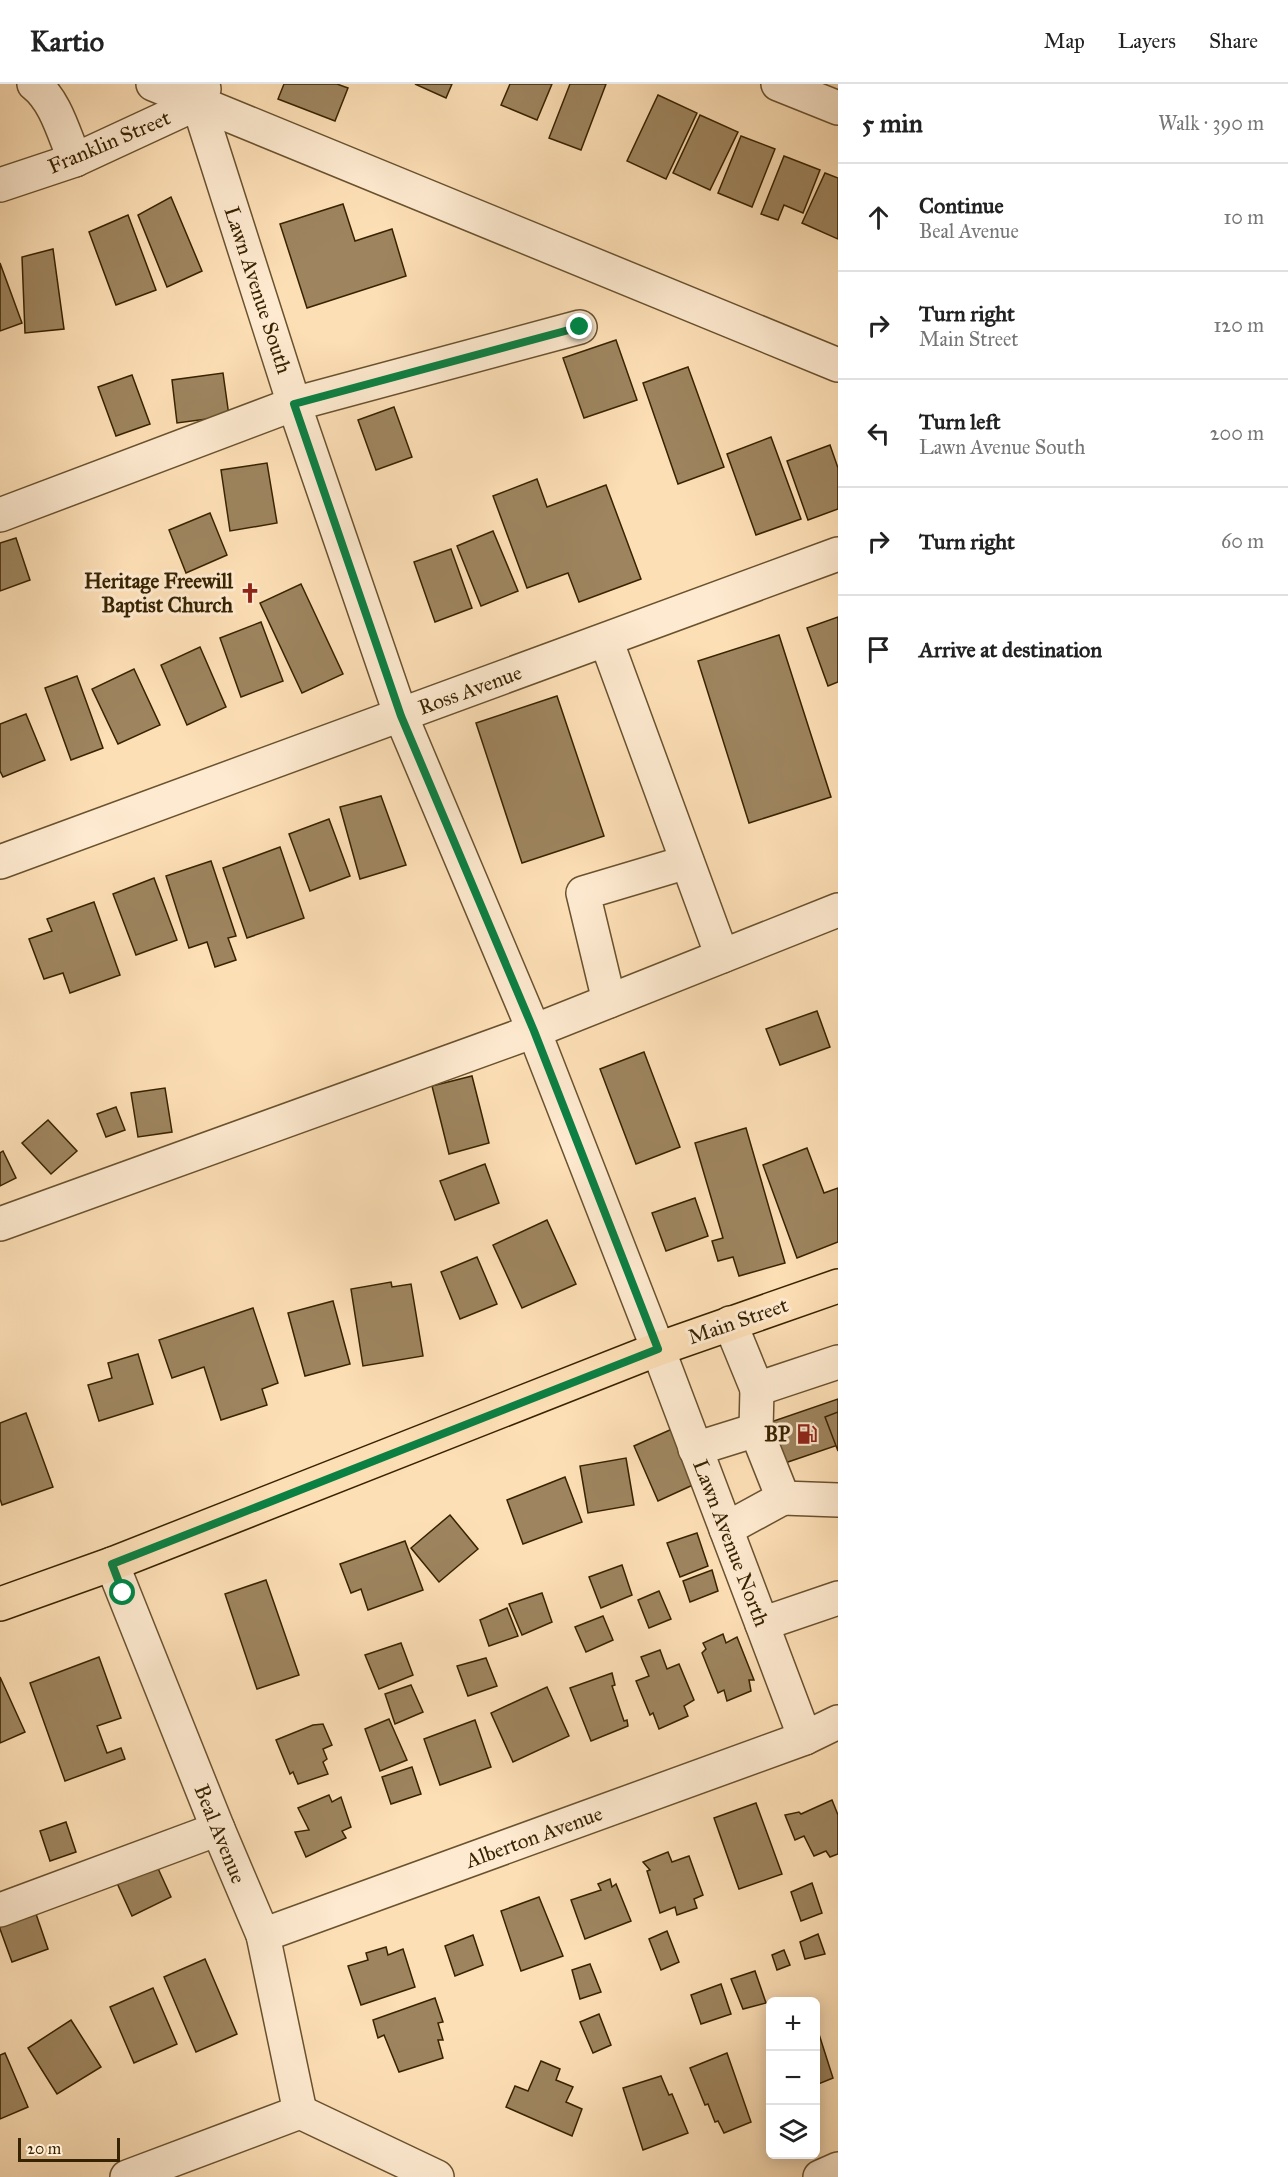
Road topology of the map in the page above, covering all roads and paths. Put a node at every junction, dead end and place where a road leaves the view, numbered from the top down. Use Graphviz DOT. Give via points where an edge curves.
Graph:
graph roads {
  1 [pos="34,84"];
  2 [pos="153,84"];
  3 [pos="778,84"];
  4 [pos="202,93"];
  5 [pos="838,108"];
  6 [pos="75,160"];
  7 [pos="0,185"];
  8 [pos="580,327"];
  9 [pos="838,365"];
  10 [pos="294,404"];
  11 [pos="0,515"];
  12 [pos="838,554"];
  13 [pos="606,640"];
  14 [pos="401,716"];
  15 [pos="0,862"];
  16 [pos="687,862"];
  17 [pos="838,910"];
  18 [pos="722,956"];
  19 [pos="609,1001"];
  20 [pos="534,1031"];
  21 [pos="0,1224"];
  22 [pos="838,1286"];
  23 [pos="730,1323"];
  24 [pos="658,1349"];
  25 [pos="838,1362"];
  26 [pos="757,1389"];
  27 [pos="756,1430"];
  28 [pos="696,1449"];
  29 [pos="783,1498"];
  30 [pos="838,1500"];
  31 [pos="726,1529"];
  32 [pos="112,1564"];
  33 [pos="838,1598"];
  34 [pos="0,1604"];
  35 [pos="762,1624"];
  36 [pos="838,1722"];
  37 [pos="804,1738"];
  38 [pos="218,1829"];
  39 [pos="0,1910"];
  40 [pos="262,1935"];
  41 [pos="300,2112"];
  42 [pos="127,2177"];
  43 [pos="437,2177"];
  1 -- 6 [label="street" via="52,106"];
  2 -- 4 [label="street"];
  3 -- 5 [label="street"];
  4 -- 6 [label="street, Franklin Street"];
  4 -- 9 [label="street"];
  4 -- 10 [label="street, Lawn Avenue South"];
  6 -- 7 [label="street, Franklin Street"];
  8 -- 10 [label="street"];
  10 -- 11 [label="street"];
  10 -- 14 [label="street, Lawn Avenue South"];
  12 -- 13 [label="street, Ross Avenue"];
  13 -- 14 [label="street, Ross Avenue"];
  13 -- 16 [label="street"];
  14 -- 15 [label="street, Ross Avenue"];
  14 -- 20 [label="street, Lawn Avenue South"];
  16 -- 18 [label="street"];
  16 -- 19 [label="street" via="582,893"];
  17 -- 18 [label="street"];
  18 -- 19 [label="street"];
  19 -- 20 [label="street"];
  20 -- 21 [label="street"];
  20 -- 24 [label="street, Lawn Avenue South"];
  22 -- 23 [label="main road, Main Street"];
  23 -- 24 [label="main road, Main Street"];
  23 -- 26 [label="street"];
  24 -- 28 [label="street, Lawn Avenue North"];
  24 -- 32 [label="main road, Main Street"];
  25 -- 26 [label="street"];
  26 -- 27 [label="street"];
  27 -- 28 [label="street"];
  27 -- 29 [label="street"];
  28 -- 31 [label="street, Lawn Avenue North"];
  29 -- 30 [label="street"];
  29 -- 31 [label="street"];
  31 -- 35 [label="street, Lawn Avenue North"];
  32 -- 34 [label="main road, Main Street"];
  32 -- 38 [label="street, Beal Avenue"];
  33 -- 35 [label="street"];
  35 -- 37 [label="street, Lawn Avenue North"];
  36 -- 37 [label="street, Alberton Avenue"];
  37 -- 40 [label="street, Alberton Avenue"];
  38 -- 39 [label="street"];
  38 -- 40 [label="street, Beal Avenue"];
  40 -- 41 [label="street, Beal Avenue"];
  41 -- 42 [label="street"];
  41 -- 43 [label="street"];
}
